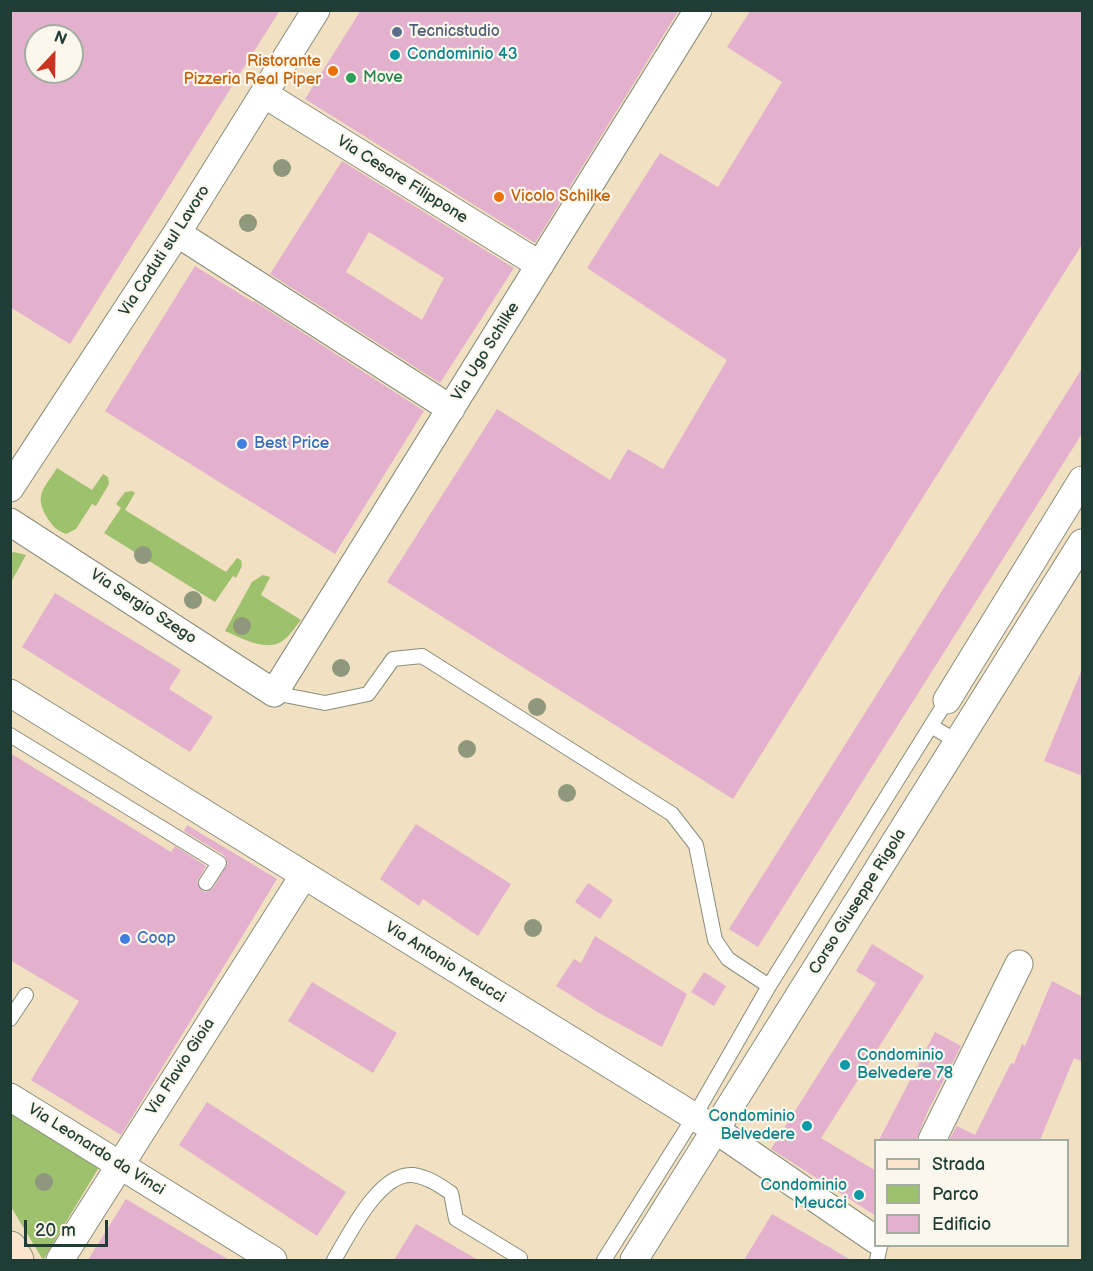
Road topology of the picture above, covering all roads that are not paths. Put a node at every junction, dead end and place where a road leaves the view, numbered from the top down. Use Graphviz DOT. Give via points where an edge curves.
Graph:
graph roads {
  1 [pos="316,10"];
  2 [pos="698,10"];
  3 [pos="264,94"];
  4 [pos="177,233"];
  5 [pos="540,265"];
  6 [pos="451,409"];
  7 [pos="1083,480"];
  8 [pos="10,488"];
  9 [pos="10,522"];
  10 [pos="1083,543"];
  11 [pos="10,693"];
  12 [pos="274,693"];
  13 [pos="947,700"];
  14 [pos="931,726"];
  15 [pos="10,735"];
  16 [pos="958,742"];
  17 [pos="304,875"];
  18 [pos="206,884"];
  19 [pos="1019,964"];
  20 [pos="770,986"];
  21 [pos="26,995"];
  22 [pos="10,1019"];
  23 [pos="10,1097"];
  24 [pos="705,1124"];
  25 [pos="932,1139"];
  26 [pos="119,1165"];
  27 [pos="874,1239"];
  28 [pos="10,1248"];
  29 [pos="520,1258"];
  30 [pos="18,1260"];
  31 [pos="60,1260"];
  32 [pos="273,1260"];
  33 [pos="334,1260"];
  34 [pos="604,1260"];
  35 [pos="634,1260"];
  1 -- 3 [label="street, Via Caduti sul Lavoro"];
  2 -- 5 [label="street, Via Ugo Schilke"];
  3 -- 4 [label="street, Via Caduti sul Lavoro"];
  3 -- 5 [label="street, Via Cesare Filippone"];
  4 -- 6 [label="street"];
  4 -- 8 [label="street, Via Caduti sul Lavoro"];
  5 -- 6 [label="street, Via Ugo Schilke"];
  6 -- 12 [label="street, Via Ugo Schilke"];
  7 -- 13 [label="street"];
  9 -- 12 [label="street, Via Sergio Szego"];
  10 -- 16 [label="street, Corso Giuseppe Rigola"];
  11 -- 17 [label="street, Via Antonio Meucci"];
  12 -- 20 [label="lane" via="325,703 368,694 393,659 422,656 672,814 696,845 715,940 728,959"];
  13 -- 14 [label="lane"];
  14 -- 16 [label="lane"];
  14 -- 20 [label="lane"];
  15 -- 18 [label="lane" via="219,863"];
  16 -- 24 [label="street, Corso Giuseppe Rigola"];
  17 -- 24 [label="street, Via Antonio Meucci"];
  17 -- 26 [label="street, Via Flavio Gioia"];
  19 -- 25 [label="street"];
  20 -- 24 [label="lane"];
  21 -- 22 [label="lane"];
  23 -- 26 [label="street, Via Leonardo da Vinci"];
  24 -- 27 [label="street, Via Antonio Meucci"];
  24 -- 34 [label="lane"];
  24 -- 35 [label="street, Corso Giuseppe Rigola"];
  26 -- 31 [label="street, Via Flavio Gioia"];
  26 -- 32 [label="street, Via Leonardo da Vinci"];
  28 -- 30 [label="street"];
  29 -- 33 [label="lane" via="456,1219 451,1193 432,1180 411,1175 386,1184 369,1202"];
}
